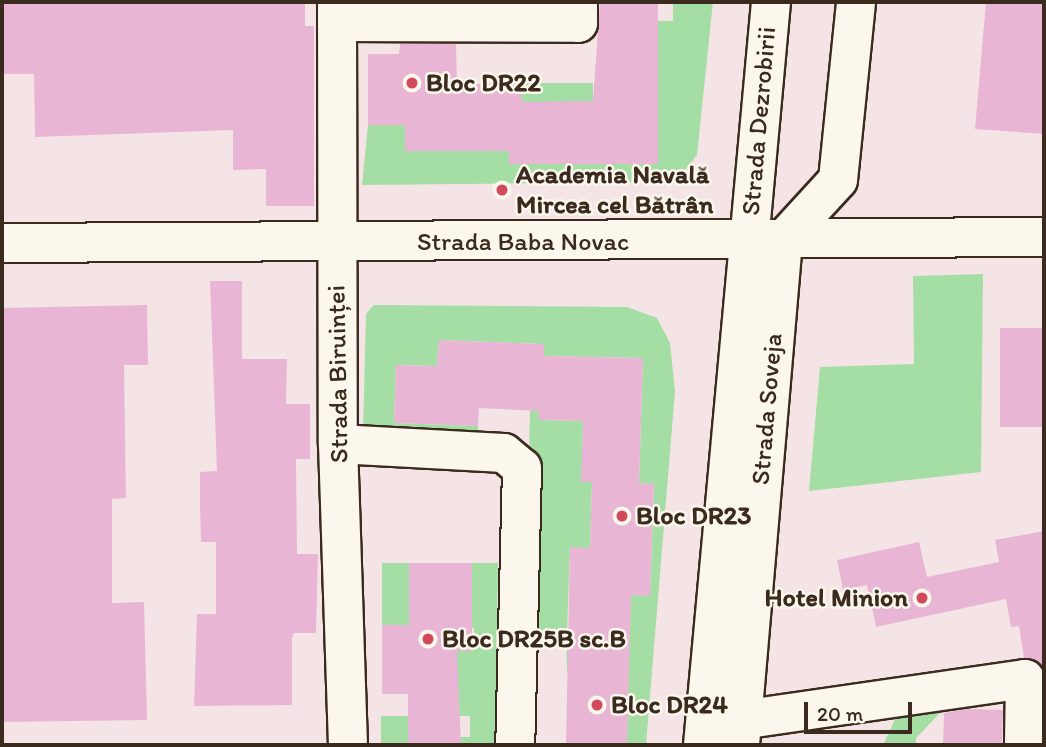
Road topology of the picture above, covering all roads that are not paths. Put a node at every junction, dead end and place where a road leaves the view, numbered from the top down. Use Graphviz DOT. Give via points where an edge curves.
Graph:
graph roads {
  1 [pos="578,2"];
  2 [pos="771,2"];
  3 [pos="856,2"];
  4 [pos="337,12"];
  5 [pos="1044,237"];
  6 [pos="766,240"];
  7 [pos="2,243"];
  8 [pos="337,243"];
  9 [pos="338,444"];
  10 [pos="787,729"];
  11 [pos="740,733"];
  12 [pos="348,745"];
  13 [pos="515,745"];
  14 [pos="703,745"];
  15 [pos="1024,745"];
  1 -- 4 [label="main road" via="578,23"];
  2 -- 6 [label="main road, Strada Dezrobirii"];
  3 -- 6 [label="main road, Strada Dezrobirii" via="838,180"];
  4 -- 8 [label="main road, Strada Biruinței"];
  5 -- 6 [label="main road, Strada Baba Novac"];
  6 -- 8 [label="main road, Strada Baba Novac"];
  6 -- 11 [label="main road, Strada Soveja"];
  6 -- 14 [label="main road, Strada Soveja"];
  7 -- 8 [label="main road, Strada Baba Novac"];
  8 -- 9 [label="main road, Strada Biruinței"];
  9 -- 12 [label="main road, Strada Biruinței"];
  9 -- 13 [label="main road" via="504,453 523,468"];
  10 -- 11 [label="main road"];
  10 -- 15 [label="main road" via="1025,679"];
}
